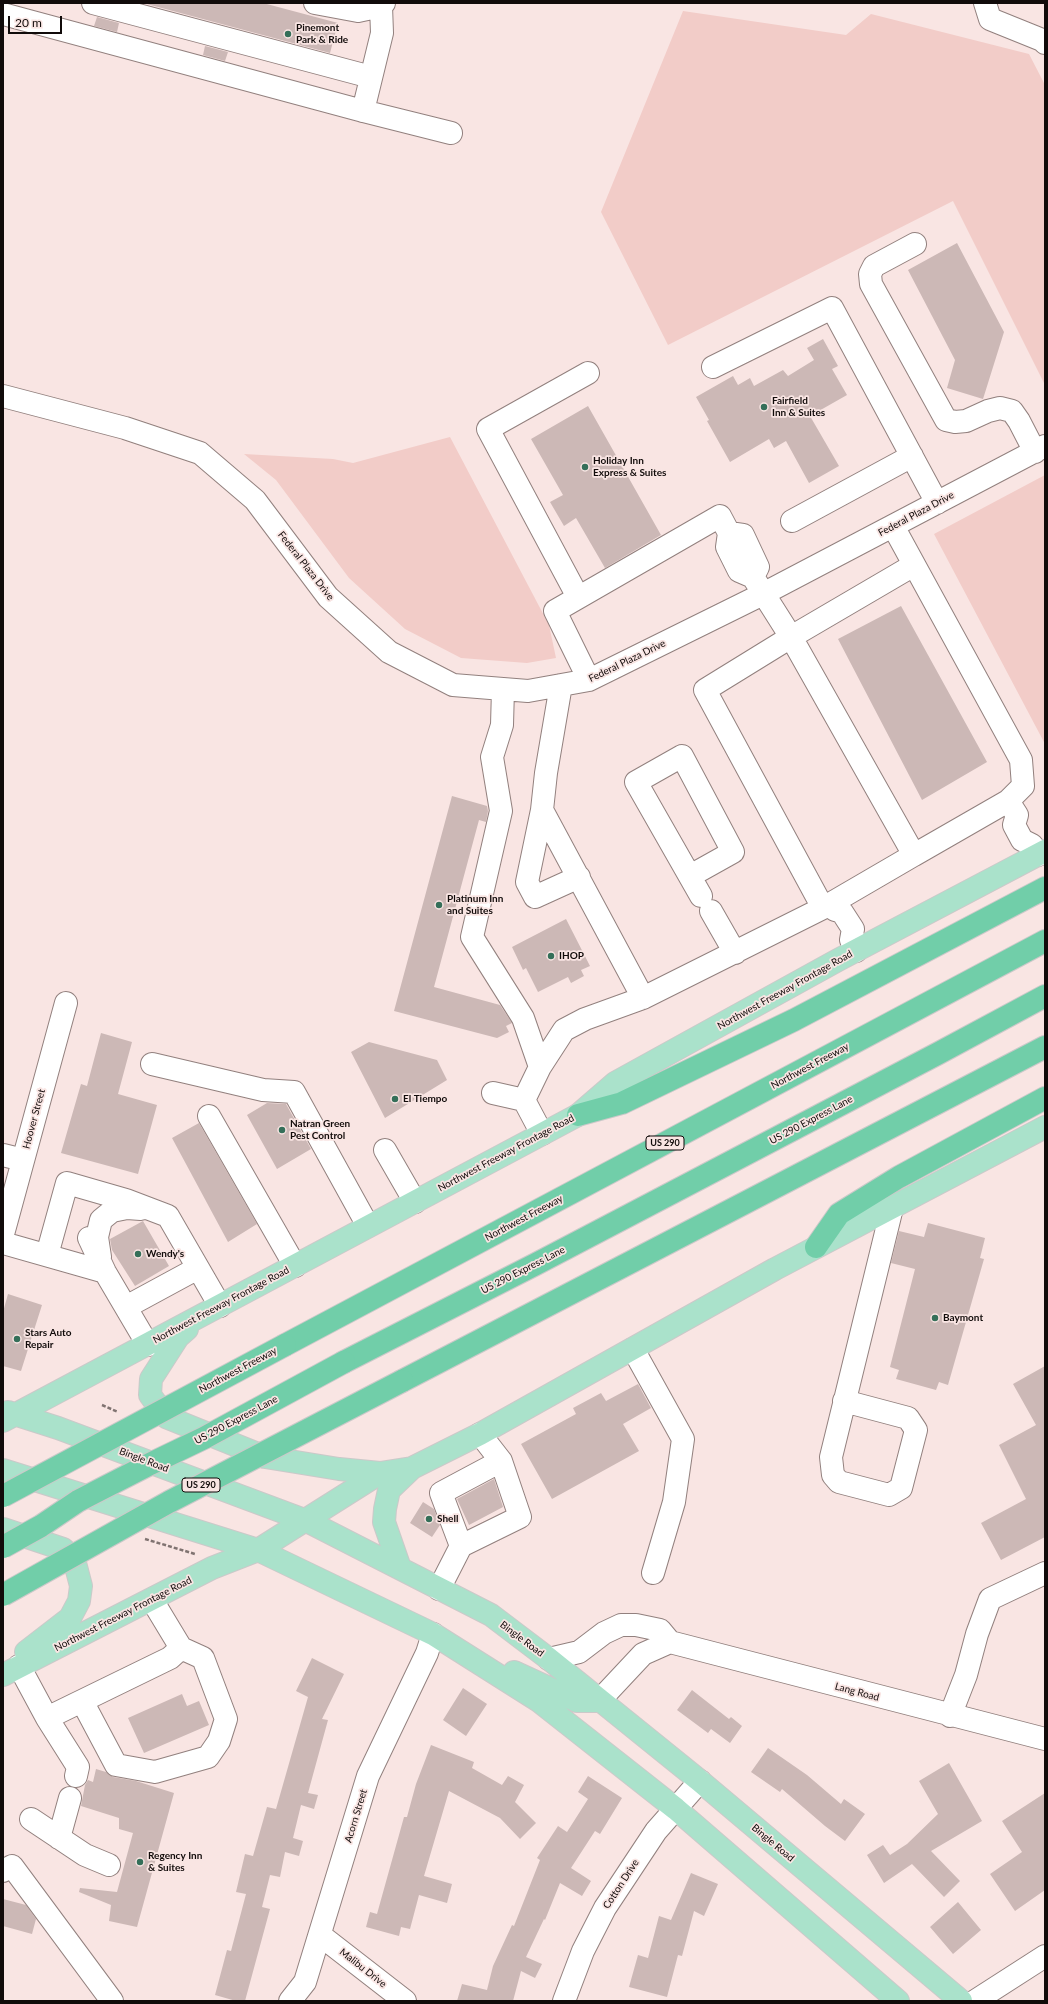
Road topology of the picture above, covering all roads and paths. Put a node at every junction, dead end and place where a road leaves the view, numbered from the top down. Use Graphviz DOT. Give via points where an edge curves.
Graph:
graph roads {
  1 [pos="93,3"];
  2 [pos="315,3"];
  3 [pos="985,3"];
  4 [pos="382,5"];
  5 [pos="3,14"];
  6 [pos="1045,43"];
  7 [pos="371,77"];
  8 [pos="363,111"];
  9 [pos="452,133"];
  10 [pos="915,244"];
  11 [pos="713,367"];
  12 [pos="588,373"];
  13 [pos="3,396"];
  14 [pos="1040,449"];
  15 [pos="912,456"];
  16 [pos="937,503"];
  17 [pos="792,520"];
  18 [pos="893,526"];
  19 [pos="914,565"];
  20 [pos="758,586"];
  21 [pos="578,598"];
  22 [pos="791,637"];
  23 [pos="589,680"];
  24 [pos="562,685"];
  25 [pos="503,689"];
  26 [pos="1012,808"];
  27 [pos="542,810"];
  28 [pos="1038,850"];
  29 [pos="914,855"];
  30 [pos="690,876"];
  31 [pos="580,877"];
  32 [pos="1045,888"];
  33 [pos="830,907"];
  34 [pos="1045,941"];
  35 [pos="853,945"];
  36 [pos="735,953"];
  37 [pos="1045,996"];
  38 [pos="643,998"];
  39 [pos="66,1003"];
  40 [pos="1045,1047"];
  41 [pos="152,1064"];
  42 [pos="540,1067"];
  43 [pos="493,1093"];
  44 [pos="1045,1098"];
  45 [pos="524,1100"];
  46 [pos="578,1115"];
  47 [pos="209,1116"];
  48 [pos="1045,1127"];
  49 [pos="542,1134"];
  50 [pos="385,1150"];
  51 [pos="13,1158"];
  52 [pos="100,1192"];
  53 [pos="8,1197"];
  54 [pos="126,1200"];
  55 [pos="415,1202"];
  56 [pos="892,1208"];
  57 [pos="153,1209"];
  58 [pos="94,1216"];
  59 [pos="368,1226"];
  60 [pos="3,1234"];
  61 [pos="3,1243"];
  62 [pos="816,1247"];
  63 [pos="47,1256"];
  64 [pos="295,1266"];
  65 [pos="96,1267"];
  66 [pos="198,1268"];
  67 [pos="126,1307"];
  68 [pos="213,1309"];
  69 [pos="148,1345"];
  70 [pos="633,1348"];
  71 [pos="844,1401"];
  72 [pos="8,1415"];
  73 [pos="480,1434"];
  74 [pos="500,1461"];
  75 [pos="412,1468"];
  76 [pos="3,1470"];
  77 [pos="380,1473"];
  78 [pos="3,1496"];
  79 [pos="306,1521"];
  80 [pos="3,1529"];
  81 [pos="143,1538"];
  82 [pos="461,1546"];
  83 [pos="3,1547"];
  84 [pos="258,1550"];
  85 [pos="200,1556"];
  86 [pos="400,1568"];
  87 [pos="653,1572"];
  88 [pos="1045,1573"];
  89 [pos="439,1589"];
  90 [pos="3,1595"];
  91 [pos="152,1600"];
  92 [pos="441,1639"];
  93 [pos="670,1642"];
  94 [pos="180,1648"];
  95 [pos="549,1659"];
  96 [pos="8,1670"];
  97 [pos="82,1701"];
  98 [pos="599,1701"];
  99 [pos="950,1716"];
  100 [pos="47,1718"];
  101 [pos="1045,1739"];
  102 [pos="76,1776"];
  103 [pos="700,1781"];
  104 [pos="70,1798"];
  105 [pos="676,1809"];
  106 [pos="31,1820"];
  107 [pos="59,1838"];
  108 [pos="108,1865"];
  109 [pos="3,1871"];
  110 [pos="320,1935"];
  111 [pos="1045,1956"];
  112 [pos="112,2001"];
  113 [pos="290,2001"];
  114 [pos="405,2001"];
  115 [pos="564,2001"];
  116 [pos="898,2001"];
  117 [pos="961,2001"];
  118 [pos="975,2001"];
  1 -- 7 [label="street"];
  2 -- 4 [label="street" via="358,11"];
  3 -- 6 [label="street" via="990,19"];
  4 -- 7 [label="street" via="382,33"];
  5 -- 8 [label="street"];
  7 -- 8 [label="street"];
  8 -- 9 [label="street"];
  10 -- 14 [label="street" via="874,266 870,274 871,284 946,420 966,421 1000,408 1012,412"];
  11 -- 15 [label="street" via="832,308"];
  12 -- 21 [label="street" via="488,429"];
  13 -- 25 [label="street, Federal Plaza Drive" via="125,428 200,453 255,500 328,597 389,652 453,686"];
  14 -- 16 [label="street, Federal Plaza Drive"];
  15 -- 16 [label="street"];
  15 -- 17 [label="street"];
  16 -- 18 [label="street, Federal Plaza Drive"];
  18 -- 19 [label="street"];
  18 -- 20 [label="street, Federal Plaza Drive"];
  19 -- 22 [label="street"];
  19 -- 26 [label="street" via="1021,760 1023,786"];
  20 -- 21 [label="street" via="758,567 742,535 730,533 720,516"];
  20 -- 22 [label="street"];
  20 -- 23 [label="street, Federal Plaza Drive"];
  21 -- 23 [label="street" via="555,611"];
  22 -- 29 [label="street"];
  22 -- 33 [label="street" via="705,690"];
  23 -- 24 [label="street, Federal Plaza Drive"];
  24 -- 25 [label="street, Federal Plaza Drive" via="528,691"];
  24 -- 27 [label="street"];
  25 -- 42 [label="street" via="502,725 492,757 501,811 472,937 523,1018"];
  26 -- 28 [label="street" via="1026,816 1036,834"];
  26 -- 29 [label="street"];
  27 -- 31 [label="street"];
  27 -- 31 [label="street" via="527,882 535,897"];
  28 -- 35 [label="main road, Northwest Freeway Frontage Road"];
  29 -- 33 [label="street"];
  30 -- 30 [label="street" via="636,782 682,756 733,852"];
  30 -- 36 [label="street"];
  31 -- 38 [label="street"];
  32 -- 46 [label="highway" via="787,1024 622,1103"];
  33 -- 35 [label="street" via="842,912 853,929"];
  33 -- 36 [label="street"];
  34 -- 78 [label="highway, Northwest Freeway / US 290, bridge"];
  35 -- 46 [label="main road, Northwest Freeway Frontage Road" via="615,1084"];
  36 -- 38 [label="street"];
  37 -- 83 [label="highway, US 290 Express Lane, bridge" via="85,1498"];
  38 -- 42 [label="street" via="585,1019 564,1030"];
  39 -- 51 [label="street, Hoover Street"];
  40 -- 90 [label="highway, US 290, bridge" via="169,1502"];
  41 -- 59 [label="street" via="263,1090 294,1092"];
  42 -- 45 [label="street"];
  43 -- 45 [label="street"];
  44 -- 62 [label="highway" via="899,1177 839,1214"];
  45 -- 49 [label="street"];
  46 -- 49 [label="main road, Northwest Freeway Frontage Road"];
  47 -- 64 [label="street"];
  48 -- 56 [label="main road, Northwest Freeway Frontage Road"];
  49 -- 55 [label="main road, Northwest Freeway Frontage Road"];
  50 -- 55 [label="street"];
  51 -- 53 [label="street, Hoover Street"];
  52 -- 54 [label="street"];
  52 -- 58 [label="street"];
  52 -- 63 [label="street" via="67,1183"];
  53 -- 60 [label="street, Hoover Street"];
  54 -- 57 [label="street"];
  54 -- 58 [label="street" via="109,1203"];
  55 -- 59 [label="main road, Northwest Freeway Frontage Road"];
  56 -- 62 [label="main road, Northwest Freeway Frontage Road"];
  56 -- 71 [label="street"];
  57 -- 65 [label="street" via="118,1210 105,1215 101,1220 97,1237"];
  57 -- 66 [label="street" via="168,1216"];
  58 -- 65 [label="street" via="89,1238"];
  59 -- 64 [label="main road, Northwest Freeway Frontage Road"];
  61 -- 63 [label="street"];
  62 -- 70 [label="main road, Northwest Freeway Frontage Road"];
  63 -- 65 [label="street"];
  64 -- 68 [label="main road, Northwest Freeway Frontage Road"];
  65 -- 67 [label="street"];
  66 -- 67 [label="street"];
  66 -- 68 [label="street"];
  67 -- 69 [label="street"];
  68 -- 69 [label="main road, Northwest Freeway Frontage Road"];
  68 -- 77 [label="main road" via="178,1337 151,1379 150,1395 166,1418 265,1457"];
  69 -- 72 [label="main road, Northwest Freeway Frontage Road"];
  70 -- 73 [label="main road, Northwest Freeway Frontage Road"];
  70 -- 87 [label="street" via="683,1439 674,1502"];
  71 -- 71 [label="street" via="831,1457 833,1475 839,1482 889,1495 901,1488 916,1430 908,1418"];
  72 -- 79 [label="main road, Bingle Road" via="58,1428"];
  73 -- 74 [label="street"];
  73 -- 75 [label="main road, Northwest Freeway Frontage Road"];
  74 -- 82 [label="street" via="441,1493"];
  74 -- 82 [label="street" via="520,1517"];
  75 -- 77 [label="main road, Northwest Freeway Frontage Road"];
  75 -- 86 [label="main road" via="389,1490 385,1509 384,1522"];
  76 -- 84 [label="main road"];
  77 -- 79 [label="main road, Northwest Freeway Frontage Road"];
  79 -- 84 [label="main road, Northwest Freeway Frontage Road"];
  79 -- 86 [label="main road, Bingle Road"];
  80 -- 96 [label="main road" via="63,1549 74,1559 81,1586 79,1601 70,1618"];
  81 -- 85 [label="path"];
  82 -- 89 [label="street"];
  84 -- 91 [label="main road, Northwest Freeway Frontage Road" via="212,1568"];
  84 -- 92 [label="main road"];
  86 -- 89 [label="main road, Bingle Road"];
  88 -- 99 [label="street" via="990,1599"];
  89 -- 95 [label="main road, Bingle Road" via="491,1615"];
  91 -- 94 [label="street"];
  91 -- 96 [label="main road, Northwest Freeway Frontage Road"];
  92 -- 98 [label="main road" via="577,1701"];
  92 -- 105 [label="main road" via="539,1701"];
  92 -- 110 [label="street, Acorn Street" via="427,1652 368,1776"];
  93 -- 95 [label="street, Lang Road" via="660,1630 636,1625 621,1626 604,1633 579,1652"];
  93 -- 98 [label="street" via="643,1654"];
  93 -- 99 [label="street, Lang Road"];
  94 -- 97 [label="street" via="170,1658"];
  94 -- 97 [label="street" via="203,1658 226,1718 219,1740 208,1757 155,1772 116,1765"];
  95 -- 98 [label="main road, Bingle Road"];
  96 -- 100 [label="street"];
  97 -- 100 [label="street"];
  98 -- 103 [label="main road, Bingle Road"];
  99 -- 101 [label="street, Lang Road"];
  100 -- 102 [label="street" via="78,1767"];
  103 -- 105 [label="street, Cotton Drive"];
  103 -- 117 [label="main road, Bingle Road"];
  104 -- 107 [label="street"];
  105 -- 115 [label="street, Cotton Drive" via="656,1831 605,1908 583,1951"];
  105 -- 116 [label="main road"];
  106 -- 107 [label="street"];
  107 -- 108 [label="street" via="85,1855"];
  109 -- 112 [label="street" via="12,1866"];
  110 -- 113 [label="street, Acorn Street" via="305,1982"];
  110 -- 114 [label="street, Malibu Drive"];
  111 -- 118 [label="street"];
}
